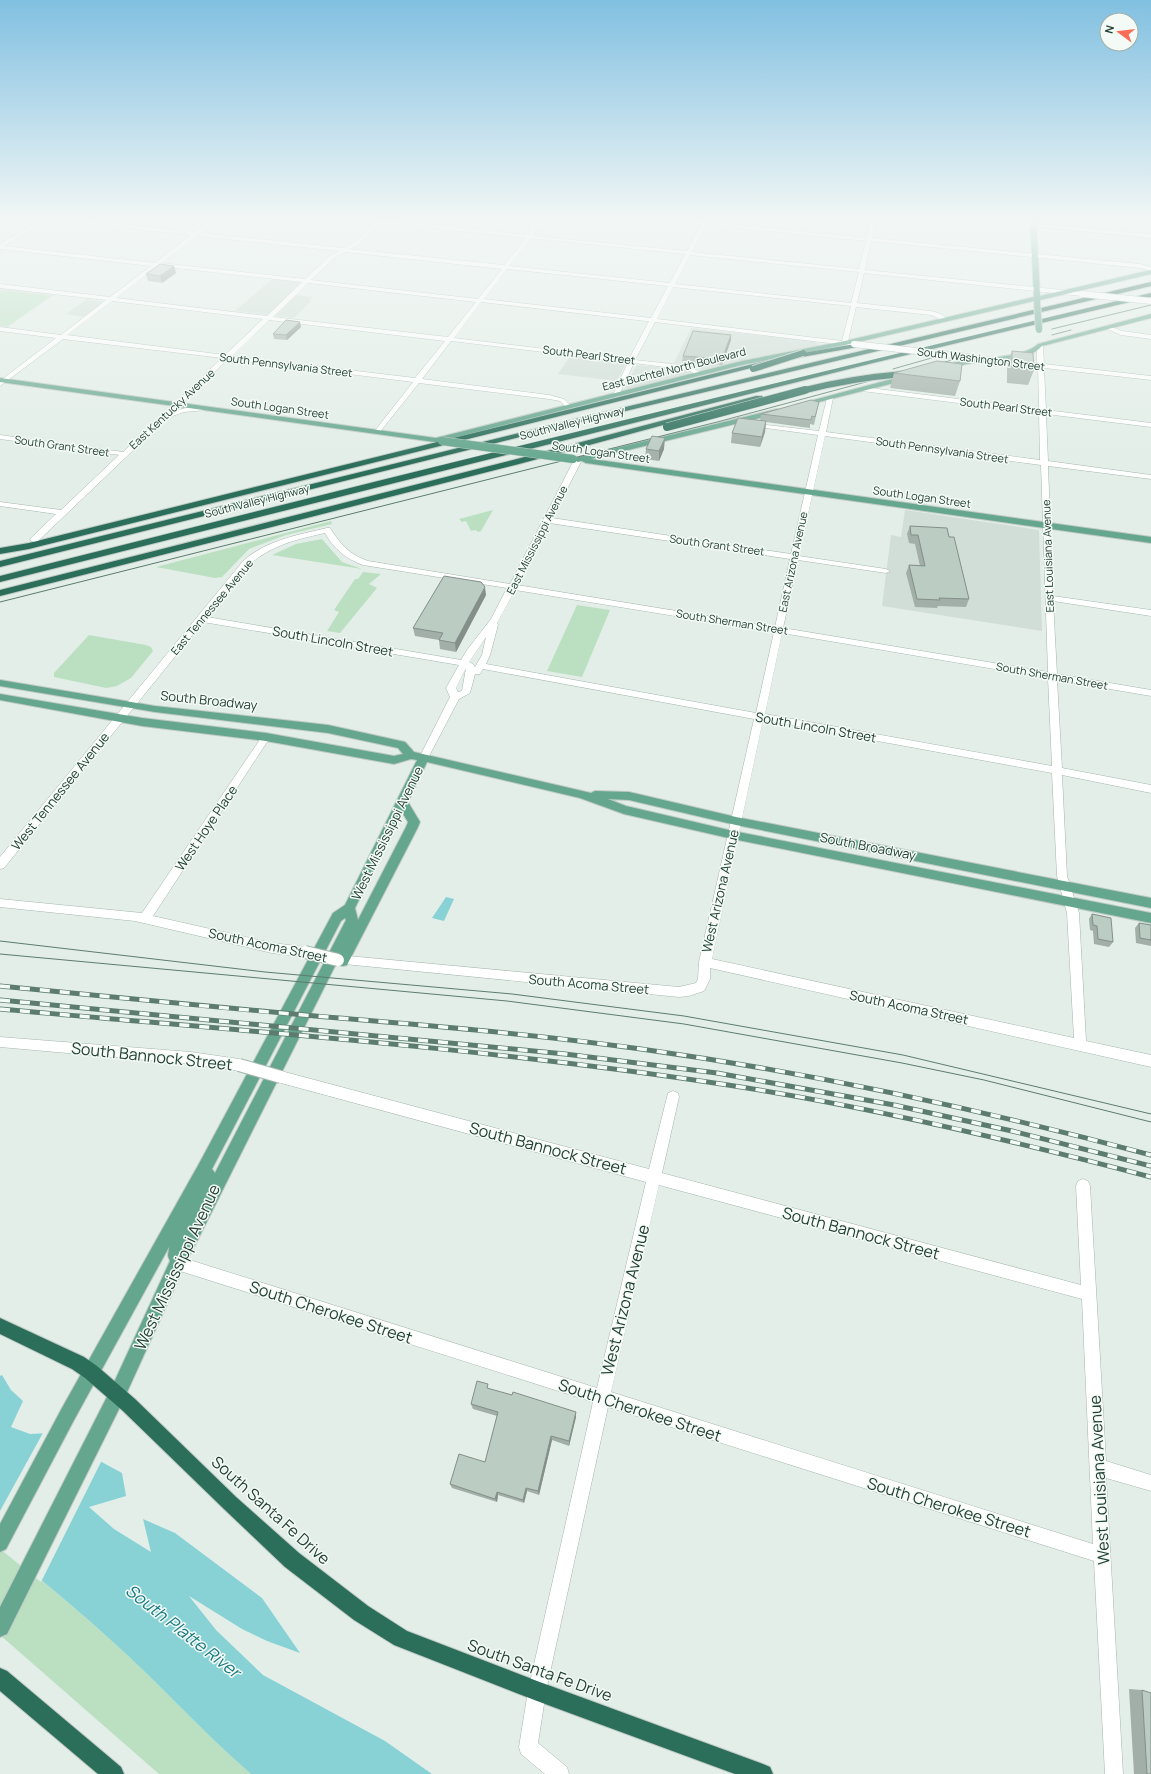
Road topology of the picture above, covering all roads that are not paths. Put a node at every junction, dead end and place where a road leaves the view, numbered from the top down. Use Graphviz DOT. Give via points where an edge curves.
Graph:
graph roads {
  1 [pos="110,301"];
  2 [pos="128,301"];
  3 [pos="287,301"];
  4 [pos="479,301"];
  5 [pos="664,301"];
  6 [pos="816,301"];
  7 [pos="855,301"];
  8 [pos="1037,301"];
  9 [pos="1079,301"];
  10 [pos="1127,301"];
  11 [pos="1070,303"];
  12 [pos="854,305"];
  13 [pos="1151,316"];
  14 [pos="269,317"];
  15 [pos="944,319"];
  16 [pos="654,320"];
  17 [pos="1107,327"];
  18 [pos="0,329"];
  19 [pos="62,336"];
  20 [pos="1151,337"];
  21 [pos="449,339"];
  22 [pos="954,342"];
  23 [pos="845,343"];
  24 [pos="1040,346"];
  25 [pos="814,349"];
  26 [pos="227,357"];
  27 [pos="986,359"];
  28 [pos="632,360"];
  29 [pos="1041,366"];
  30 [pos="934,370"];
  31 [pos="699,374"];
  32 [pos="915,374"];
  33 [pos="1151,378"];
  34 [pos="416,381"];
  35 [pos="1,382"];
  36 [pos="862,389"];
  37 [pos="616,395"];
  38 [pos="830,398"];
  39 [pos="176,405"];
  40 [pos="569,407"];
  41 [pos="204,409"];
  42 [pos="1043,411"];
  43 [pos="158,421"];
  44 [pos="734,422"];
  45 [pos="1151,425"];
  46 [pos="377,432"];
  47 [pos="822,434"];
  48 [pos="0,437"];
  49 [pos="439,441"];
  50 [pos="124,454"];
  51 [pos="424,460"];
  52 [pos="576,460"];
  53 [pos="516,462"];
  54 [pos="1045,464"];
  55 [pos="1151,477"];
  56 [pos="809,492"];
  57 [pos="0,504"];
  58 [pos="62,513"];
  59 [pos="547,520"];
  60 [pos="269,525"];
  61 [pos="1046,525"];
  62 [pos="327,530"];
  63 [pos="34,540"];
  64 [pos="1151,540"];
  65 [pos="0,550"];
  66 [pos="795,557"];
  67 [pos="0,564"];
  68 [pos="886,571"];
  69 [pos="0,579"];
  70 [pos="0,585"];
  71 [pos="513,586"];
  72 [pos="0,593"];
  73 [pos="1049,598"];
  74 [pos="1151,613"];
  75 [pos="201,618"];
  76 [pos="495,620"];
  77 [pos="779,630"];
  78 [pos="464,663"];
  79 [pos="480,666"];
  80 [pos="1053,676"];
  81 [pos="0,683"];
  82 [pos="467,691"];
  83 [pos="1151,693"];
  84 [pos="0,697"];
  85 [pos="455,697"];
  86 [pos="131,705"];
  87 [pos="760,716"];
  88 [pos="120,718"];
  89 [pos="266,737"];
  90 [pos="411,755"];
  91 [pos="424,758"];
  92 [pos="1058,771"];
  93 [pos="1151,789"];
  94 [pos="582,794"];
  95 [pos="402,802"];
  96 [pos="736,821"];
  97 [pos="733,835"];
  98 [pos="0,865"];
  99 [pos="1067,894"];
  100 [pos="0,903"];
  101 [pos="1151,903"];
  102 [pos="349,908"];
  103 [pos="145,918"];
  104 [pos="1151,918"];
  105 [pos="341,961"];
  106 [pos="705,962"];
  107 [pos="0,1042"];
  108 [pos="1080,1044"];
  109 [pos="1151,1060"];
  110 [pos="673,1097"];
  111 [pos="225,1128"];
  112 [pos="655,1177"];
  113 [pos="1083,1186"];
  114 [pos="177,1263"];
  115 [pos="1089,1294"];
  116 [pos="0,1326"];
  117 [pos="91,1372"];
  118 [pos="117,1395"];
  119 [pos="602,1398"];
  120 [pos="1098,1468"];
  121 [pos="1151,1483"];
  122 [pos="0,1543"];
  123 [pos="1102,1555"];
  124 [pos="0,1626"];
  125 [pos="0,1678"];
  126 [pos="537,1691"];
  127 [pos="114,1774"];
  128 [pos="560,1774"];
  129 [pos="763,1774"];
  130 [pos="1114,1774"];
  1 -- 19 [label="street"];
  2 -- 14 [label="street, South Pearl Street"];
  3 -- 14 [label="street, East Kentucky Avenue"];
  4 -- 16 [label="street, South Washington Street"];
  4 -- 21 [label="street"];
  5 -- 16 [label="street"];
  6 -- 12 [label="street"];
  7 -- 12 [label="street"];
  8 -- 15 [label="main road, East Buchtel North Boulevard"];
  8 -- 24 [label="main road, East Louisiana Avenue, bridge"];
  9 -- 11 [label="highway, South Valley Highway"];
  10 -- 22 [label="highway, South Valley Highway"];
  11 -- 51 [label="highway, South Valley Highway" via="592,417"];
  11 -- 65 [label="highway" via="760,364 29,546"];
  12 -- 15 [label="street" via="931,313"];
  12 -- 23 [label="street"];
  13 -- 17 [label="main road"];
  14 -- 21 [label="street, South Pearl Street"];
  14 -- 26 [label="street, East Kentucky Avenue"];
  15 -- 23 [label="main road, East Buchtel North Boulevard"];
  16 -- 23 [label="street, South Washington Street"];
  16 -- 28 [label="street"];
  17 -- 20 [label="street" via="1121,333"];
  17 -- 24 [label="main road"];
  18 -- 19 [label="street, South Pennsylvania Street"];
  19 -- 26 [label="street, South Pennsylvania Street"];
  19 -- 35 [label="street"];
  21 -- 28 [label="street, South Pearl Street"];
  21 -- 34 [label="street"];
  22 -- 53 [label="highway" via="728,406"];
  22 -- 69 [label="highway, South Valley Highway"];
  23 -- 25 [label="main road, East Buchtel North Boulevard"];
  23 -- 27 [label="street, South Washington Street, bridge"];
  24 -- 27 [label="main road" via="1023,355"];
  24 -- 29 [label="street, East Louisiana Avenue"];
  25 -- 31 [label="main road, East Buchtel North Boulevard"];
  25 -- 51 [label="highway, bridge" via="753,370 441,450"];
  26 -- 34 [label="street, South Pennsylvania Street"];
  26 -- 39 [label="street, East Kentucky Avenue"];
  27 -- 29 [label="street, South Washington Street"];
  27 -- 30 [label="main road"];
  28 -- 31 [label="street, South Pearl Street" via="690,368"];
  28 -- 37 [label="street"];
  29 -- 33 [label="street, South Washington Street"];
  29 -- 42 [label="street, East Louisiana Avenue"];
  31 -- 37 [label="main road, East Buchtel North Boulevard"];
  32 -- 36 [label="main road"];
  32 -- 53 [label="highway, bridge" via="858,378 822,385"];
  34 -- 40 [label="street, South Pennsylvania Street" via="554,398 562,400"];
  34 -- 46 [label="street"];
  35 -- 39 [label="main road, South Logan Street"];
  36 -- 38 [label="main road"];
  36 -- 42 [label="street, South Pearl Street"];
  37 -- 40 [label="main road, East Buchtel North Boulevard"];
  38 -- 44 [label="main road"];
  38 -- 47 [label="street, East Arizona Avenue"];
  39 -- 41 [label="main road, South Logan Street"];
  39 -- 43 [label="street, East Kentucky Avenue"];
  40 -- 49 [label="main road, East Buchtel North Boulevard"];
  41 -- 43 [label="street" via="183,410"];
  41 -- 46 [label="main road, South Logan Street"];
  42 -- 45 [label="street, South Pearl Street"];
  42 -- 54 [label="street, East Louisiana Avenue"];
  43 -- 50 [label="street, East Kentucky Avenue"];
  44 -- 47 [label="street, South Pennsylvania Street"];
  44 -- 52 [label="main road"];
  46 -- 49 [label="main road, South Logan Street"];
  47 -- 54 [label="street, South Pennsylvania Street"];
  47 -- 56 [label="street, East Arizona Avenue"];
  48 -- 50 [label="street, South Grant Street"];
  49 -- 52 [label="main road, South Logan Street, bridge"];
  50 -- 58 [label="street, East Kentucky Avenue"];
  51 -- 67 [label="highway, South Valley Highway"];
  52 -- 56 [label="main road, South Logan Street"];
  52 -- 59 [label="street, East Mississippi Avenue"];
  53 -- 60 [label="highway"];
  54 -- 55 [label="street, South Pennsylvania Street"];
  54 -- 61 [label="street, East Louisiana Avenue"];
  56 -- 61 [label="main road, South Logan Street"];
  56 -- 66 [label="street, East Arizona Avenue"];
  57 -- 58 [label="street"];
  58 -- 63 [label="street, East Kentucky Avenue"];
  59 -- 66 [label="street, South Grant Street"];
  59 -- 71 [label="street, East Mississippi Avenue"];
  60 -- 70 [label="highway" via="75,566"];
  60 -- 72 [label="highway"];
  61 -- 64 [label="main road, South Logan Street"];
  61 -- 73 [label="street, East Louisiana Avenue"];
  62 -- 71 [label="street, South Sherman Street" via="342,552 359,561"];
  62 -- 75 [label="street, East Tennessee Avenue" via="286,540 262,550 247,562"];
  66 -- 68 [label="street, South Grant Street"];
  66 -- 77 [label="street, East Arizona Avenue"];
  71 -- 76 [label="street, East Mississippi Avenue"];
  71 -- 77 [label="street, South Sherman Street"];
  73 -- 74 [label="street"];
  73 -- 80 [label="street, East Louisiana Avenue"];
  75 -- 78 [label="street, South Lincoln Street"];
  75 -- 86 [label="street, East Tennessee Avenue"];
  76 -- 78 [label="street, East Mississippi Avenue"];
  76 -- 79 [label="street, East Mississippi Avenue" via="486,655"];
  77 -- 80 [label="street, South Sherman Street"];
  77 -- 87 [label="street, East Arizona Avenue"];
  78 -- 82 [label="street" via="472,669"];
  78 -- 85 [label="street, East Mississippi Avenue" via="451,688"];
  79 -- 82 [label="street, East Mississippi Avenue"];
  79 -- 87 [label="street, South Lincoln Street"];
  80 -- 83 [label="street, South Sherman Street"];
  80 -- 92 [label="street, East Louisiana Avenue"];
  81 -- 86 [label="main road, South Broadway"];
  82 -- 85 [label="street"];
  84 -- 88 [label="main road, South Broadway"];
  85 -- 91 [label="street, East Mississippi Avenue"];
  86 -- 88 [label="street, East Tennessee Avenue"];
  86 -- 90 [label="main road, South Broadway" via="328,729 401,745"];
  87 -- 92 [label="street, South Lincoln Street"];
  87 -- 96 [label="street, East Arizona Avenue"];
  88 -- 89 [label="main road, South Broadway"];
  88 -- 98 [label="street, West Tennessee Avenue"];
  89 -- 90 [label="main road, South Broadway" via="394,760"];
  89 -- 103 [label="street, West Hoye Place"];
  90 -- 91 [label="main road, South Broadway"];
  91 -- 94 [label="main road, South Broadway"];
  91 -- 95 [label="main road, West Mississippi Avenue"];
  92 -- 93 [label="street, South Lincoln Street"];
  92 -- 99 [label="street, East Louisiana Avenue" via="1062,876"];
  94 -- 96 [label="main road, South Broadway" via="629,796"];
  94 -- 97 [label="main road, South Broadway" via="624,810"];
  95 -- 102 [label="main road, West Mississippi Avenue"];
  95 -- 105 [label="main road" via="414,822"];
  96 -- 97 [label="street, West Arizona Avenue"];
  96 -- 99 [label="main road, South Broadway"];
  97 -- 99 [label="main road, South Broadway"];
  97 -- 106 [label="street, West Arizona Avenue"];
  99 -- 101 [label="main road, South Broadway"];
  99 -- 104 [label="main road, South Broadway"];
  99 -- 108 [label="street" via="1073,913"];
  100 -- 103 [label="street, South Acoma Street"];
  102 -- 111 [label="main road, West Mississippi Avenue" via="337,917"];
  102 -- 114 [label="main road, West Mississippi Avenue" via="352,920"];
  103 -- 105 [label="street, South Acoma Street, bridge" via="272,948 305,952"];
  105 -- 106 [label="street, South Acoma Street" via="680,992 689,992 700,987 704,979"];
  106 -- 108 [label="street, South Acoma Street"];
  107 -- 112 [label="street, South Bannock Street, bridge" via="191,1058 238,1065"];
  108 -- 109 [label="street, South Acoma Street"];
  110 -- 112 [label="street, West Arizona Avenue"];
  111 -- 114 [label="main road" via="212,1167 178,1242"];
  111 -- 117 [label="main road, West Mississippi Avenue"];
  112 -- 115 [label="street, South Bannock Street"];
  112 -- 119 [label="street, West Arizona Avenue"];
  113 -- 115 [label="street, West Louisiana Avenue"];
  114 -- 118 [label="main road, West Mississippi Avenue"];
  114 -- 119 [label="street, South Cherokee Street"];
  115 -- 120 [label="street, West Louisiana Avenue"];
  116 -- 117 [label="highway, South Santa Fe Drive" via="78,1363"];
  117 -- 118 [label="highway, South Santa Fe Drive"];
  117 -- 122 [label="main road, West Mississippi Avenue"];
  118 -- 124 [label="main road, West Mississippi Avenue"];
  118 -- 126 [label="highway, South Santa Fe Drive" via="274,1544 361,1613 401,1638"];
  119 -- 123 [label="street, South Cherokee Street"];
  119 -- 126 [label="street, West Arizona Avenue"];
  120 -- 121 [label="street"];
  120 -- 123 [label="street, West Louisiana Avenue"];
  123 -- 130 [label="street, West Louisiana Avenue"];
  125 -- 127 [label="highway"];
  126 -- 128 [label="street, West Arizona Avenue" via="528,1747"];
  126 -- 129 [label="highway, South Santa Fe Drive"];
}
